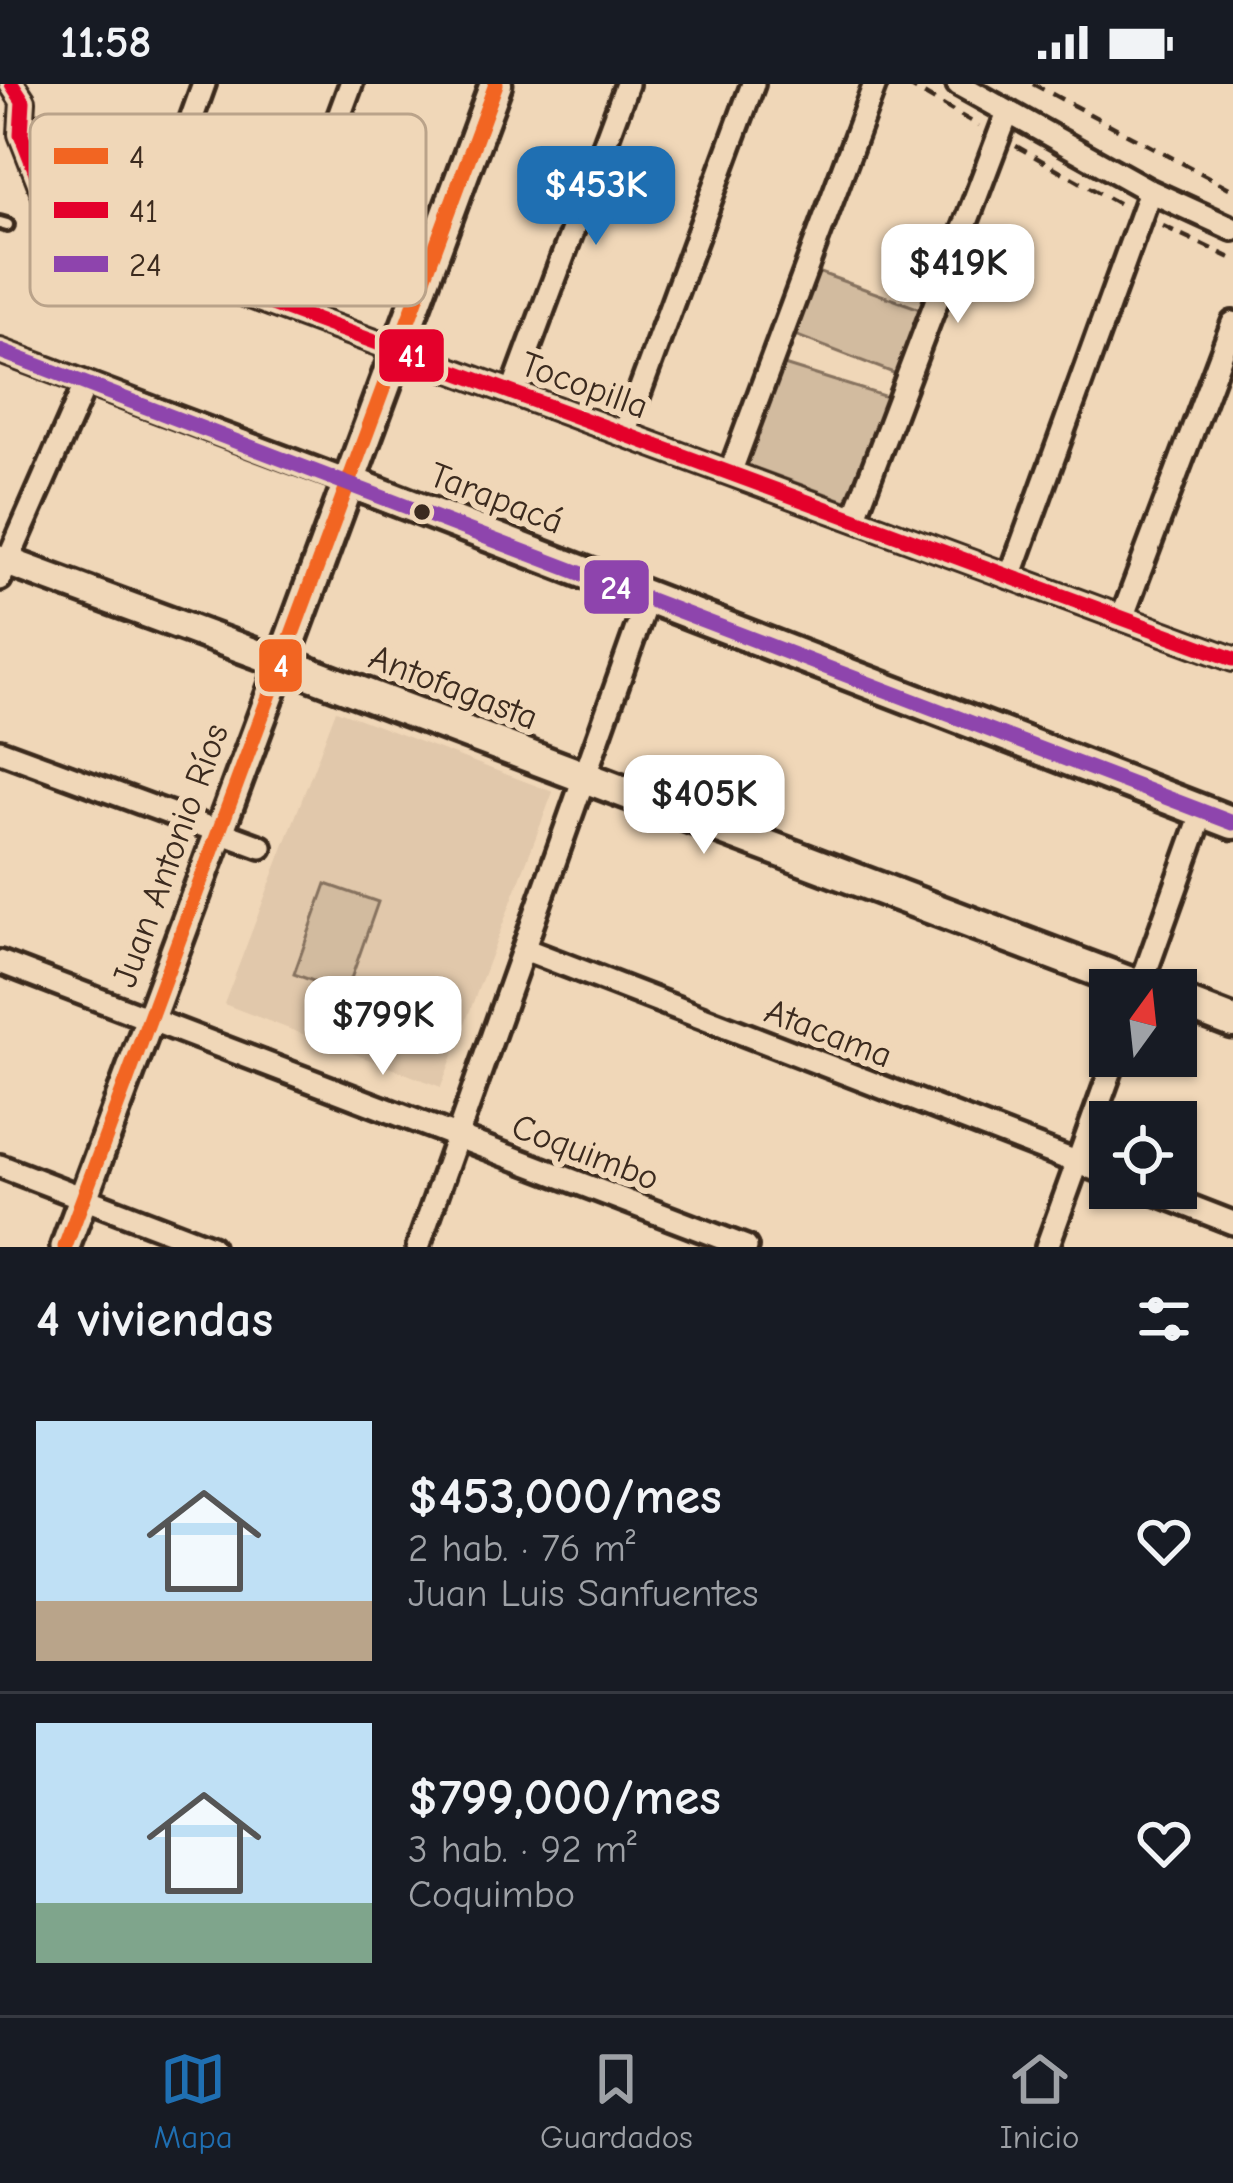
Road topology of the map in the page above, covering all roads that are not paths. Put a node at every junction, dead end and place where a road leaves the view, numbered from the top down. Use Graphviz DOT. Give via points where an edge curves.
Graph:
graph roads {
  1 [pos="12,84"];
  2 [pos="204,84"];
  3 [pos="351,84"];
  4 [pos="496,84"];
  5 [pos="627,84"];
  6 [pos="753,84"];
  7 [pos="875,84"];
  8 [pos="958,84"];
  9 [pos="1009,112"];
  10 [pos="193,114"];
  11 [pos="340,114"];
  12 [pos="30,157"];
  13 [pos="1150,191"];
  14 [pos="1233,229"];
  15 [pos="426,275"];
  16 [pos="278,306"];
  17 [pos="415,306"];
  18 [pos="1233,322"];
  19 [pos="0,351"];
  20 [pos="398,351"];
  21 [pos="85,385"];
  22 [pos="512,393"];
  23 [pos="623,434"];
  24 [pos="730,473"];
  25 [pos="350,482"];
  26 [pos="854,519"];
  27 [pos="2,567"];
  28 [pos="1010,577"];
  29 [pos="648,597"];
  30 [pos="1122,618"];
  31 [pos="1233,658"];
  32 [pos="282,663"];
  33 [pos="0,752"];
  34 [pos="585,777"];
  35 [pos="1203,811"];
  36 [pos="1233,823"];
  37 [pos="219,833"];
  38 [pos="261,847"];
  39 [pos="524,949"];
  40 [pos="0,962"];
  41 [pos="1090,969"];
  42 [pos="1150,969"];
  43 [pos="1197,1008"];
  44 [pos="150,1019"];
  45 [pos="1233,1022"];
  46 [pos="1108,1077"];
  47 [pos="457,1137"];
  48 [pos="1077,1163"];
  49 [pos="0,1166"];
  50 [pos="1089,1167"];
  51 [pos="83,1198"];
  52 [pos="1197,1209"];
  53 [pos="1233,1223"];
  54 [pos="65,1247"];
  55 [pos="211,1247"];
  56 [pos="418,1247"];
  57 [pos="746,1247"];
  58 [pos="1047,1247"];
  1 -- 12 [label="street, Tocopilla" via="23,101 21,134"];
  2 -- 10 [label="street"];
  3 -- 11 [label="street"];
  4 -- 15 [label="main road, Juan Antonio Ríos"];
  5 -- 22 [label="street"];
  6 -- 23 [label="street"];
  7 -- 24 [label="street"];
  8 -- 9 [label="street"];
  9 -- 13 [label="street"];
  9 -- 26 [label="street"];
  13 -- 14 [label="street"];
  13 -- 28 [label="street"];
  16 -- 20 [label="street, Tocopilla"];
  17 -- 20 [label="main road, Juan Antonio Ríos"];
  18 -- 30 [label="street"];
  19 -- 21 [label="street, Tarapacá"];
  20 -- 22 [label="street, Tocopilla"];
  20 -- 25 [label="main road, Juan Antonio Ríos"];
  21 -- 25 [label="street, Tarapacá"];
  21 -- 27 [label="street"];
  22 -- 23 [label="street, Tocopilla"];
  23 -- 24 [label="street, Tocopilla"];
  24 -- 26 [label="street, Tocopilla"];
  25 -- 29 [label="main road, Tarapacá"];
  25 -- 32 [label="main road, Juan Antonio Ríos"];
  26 -- 28 [label="street, Tocopilla"];
  27 -- 32 [label="street, Antofagasta"];
  28 -- 30 [label="street, Tocopilla"];
  29 -- 34 [label="street"];
  29 -- 35 [label="main road, Tarapacá"];
  30 -- 31 [label="street, Tocopilla"];
  32 -- 34 [label="main road, Antofagasta"];
  32 -- 37 [label="street, Juan Antonio Ríos"];
  33 -- 37 [label="street"];
  34 -- 39 [label="street"];
  34 -- 41 [label="main road, Antofagasta"];
  35 -- 36 [label="main road, Tarapacá"];
  35 -- 42 [label="street"];
  37 -- 38 [label="street"];
  37 -- 44 [label="street, Juan Antonio Ríos"];
  39 -- 47 [label="street"];
  39 -- 48 [label="street, Atacama"];
  40 -- 44 [label="street, Coquimbo"];
  43 -- 45 [label="main road"];
  44 -- 47 [label="street, Coquimbo"];
  44 -- 51 [label="street, Juan Antonio Ríos"];
  46 -- 48 [label="street"];
  47 -- 56 [label="street"];
  47 -- 57 [label="street, Coquimbo"];
  48 -- 50 [label="street, Atacama"];
  48 -- 58 [label="street"];
  49 -- 51 [label="street"];
  51 -- 54 [label="street, Juan Antonio Ríos"];
  51 -- 55 [label="street"];
  52 -- 53 [label="street"];
}
